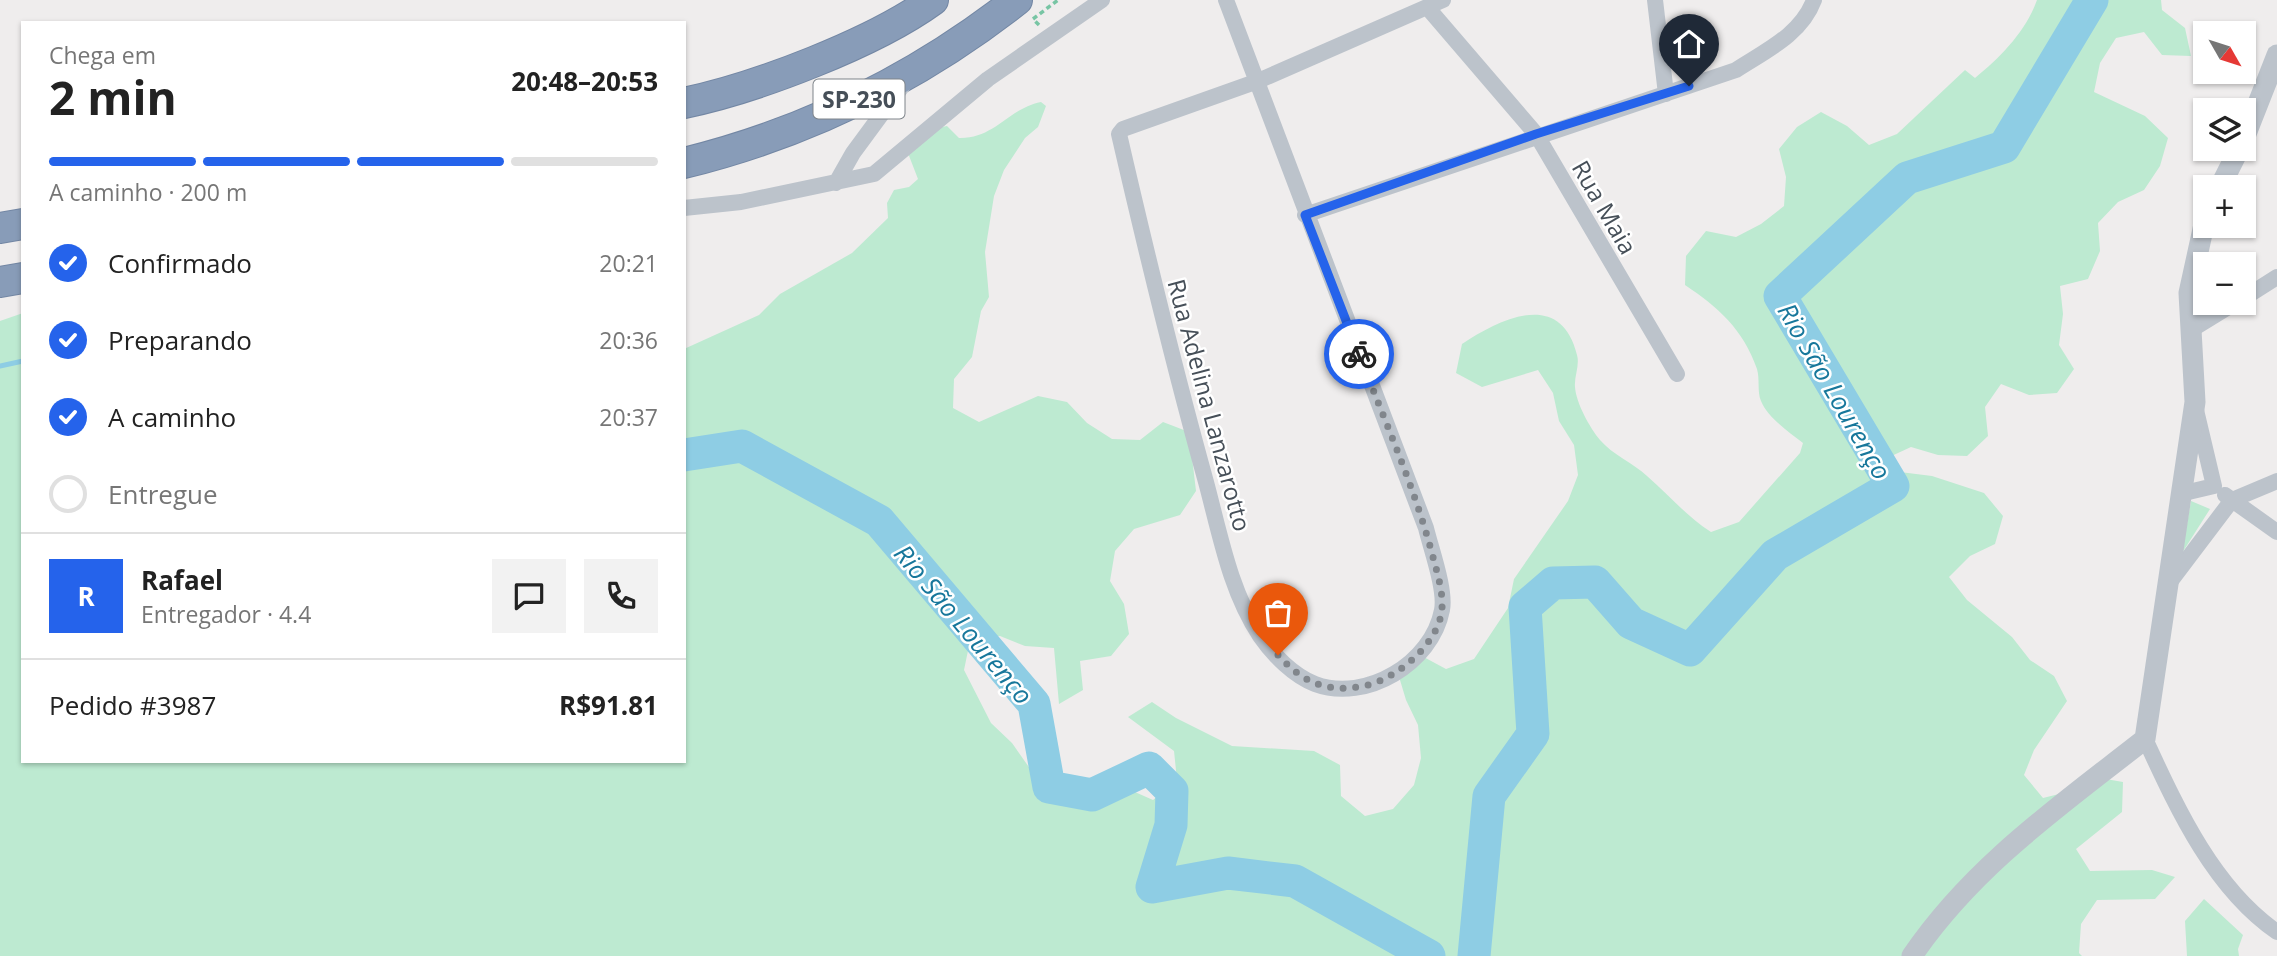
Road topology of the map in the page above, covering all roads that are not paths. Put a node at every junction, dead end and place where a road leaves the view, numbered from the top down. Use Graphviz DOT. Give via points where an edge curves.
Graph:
graph roads {
  1 [pos="894,0"];
  2 [pos="933,0"];
  3 [pos="1026,0"];
  4 [pos="1102,0"];
  5 [pos="1226,0"];
  6 [pos="1443,0"];
  7 [pos="1655,0"];
  8 [pos="1814,0"];
  9 [pos="1008,7"];
  10 [pos="1427,7"];
  11 [pos="2277,55"];
  12 [pos="913,73"];
  13 [pos="1258,81"];
  14 [pos="686,88"];
  15 [pos="1666,93"];
  16 [pos="686,103"];
  17 [pos="2256,108"];
  18 [pos="1536,134"];
  19 [pos="686,162"];
  20 [pos="835,183"];
  21 [pos="686,208"];
  22 [pos="1305,215"];
  23 [pos="21,224"];
  24 [pos="0,228"];
  25 [pos="2201,238"];
  26 [pos="2277,277"];
  27 [pos="21,278"];
  28 [pos="0,282"];
  29 [pos="2256,290"];
  30 [pos="2215,315"];
  31 [pos="2190,330"];
  32 [pos="1677,374"];
  33 [pos="2195,402"];
  34 [pos="2277,481"];
  35 [pos="2214,486"];
  36 [pos="2180,494"];
  37 [pos="2232,500"];
  38 [pos="2277,532"];
  39 [pos="2169,584"];
  40 [pos="2146,739"];
  41 [pos="2277,932"];
  42 [pos="1912,956"];
  1 -- 14 [label="highway" via="830,34"];
  2 -- 16 [label="highway, SP-230" via="914,14 834,52 730,94"];
  3 -- 9 [label="highway"];
  4 -- 20 [label="street" via="988,79 891,163 874,174"];
  5 -- 13 [label="street"];
  6 -- 10 [label="street"];
  7 -- 15 [label="street"];
  8 -- 15 [label="street" via="1789,36 1735,70"];
  9 -- 12 [label="highway, SP-230"];
  10 -- 13 [label="street"];
  10 -- 18 [label="street, Rua Maia"];
  11 -- 17 [label="street"];
  12 -- 19 [label="highway, SP-230" via="828,114"];
  12 -- 20 [label="street"];
  13 -- 22 [label="street"];
  13 -- 22 [label="street, Rua Adelina Lanzarotto" via="1120,131 1166,338 1235,586 1261,636 1295,674 1317,685 1356,687 1401,671 1428,642 1443,609 1426,528"];
  15 -- 18 [label="street"];
  18 -- 22 [label="street"];
  18 -- 32 [label="street, Rua Maia"];
  20 -- 21 [label="street"];
  23 -- 24 [label="highway"];
  25 -- 31 [label="street" via="2189,293"];
  26 -- 29 [label="street"];
  27 -- 28 [label="highway"];
  30 -- 31 [label="street"];
  31 -- 33 [label="street"];
  33 -- 35 [label="street"];
  33 -- 36 [label="street"];
  34 -- 37 [label="street"];
  35 -- 36 [label="street"];
  35 -- 37 [label="street"];
  36 -- 39 [label="street"];
  37 -- 38 [label="street"];
  37 -- 39 [label="street"];
  39 -- 40 [label="street"];
  40 -- 41 [label="street" via="2194,835 2243,904"];
  40 -- 42 [label="street" via="2005,849 1939,916"];
}
